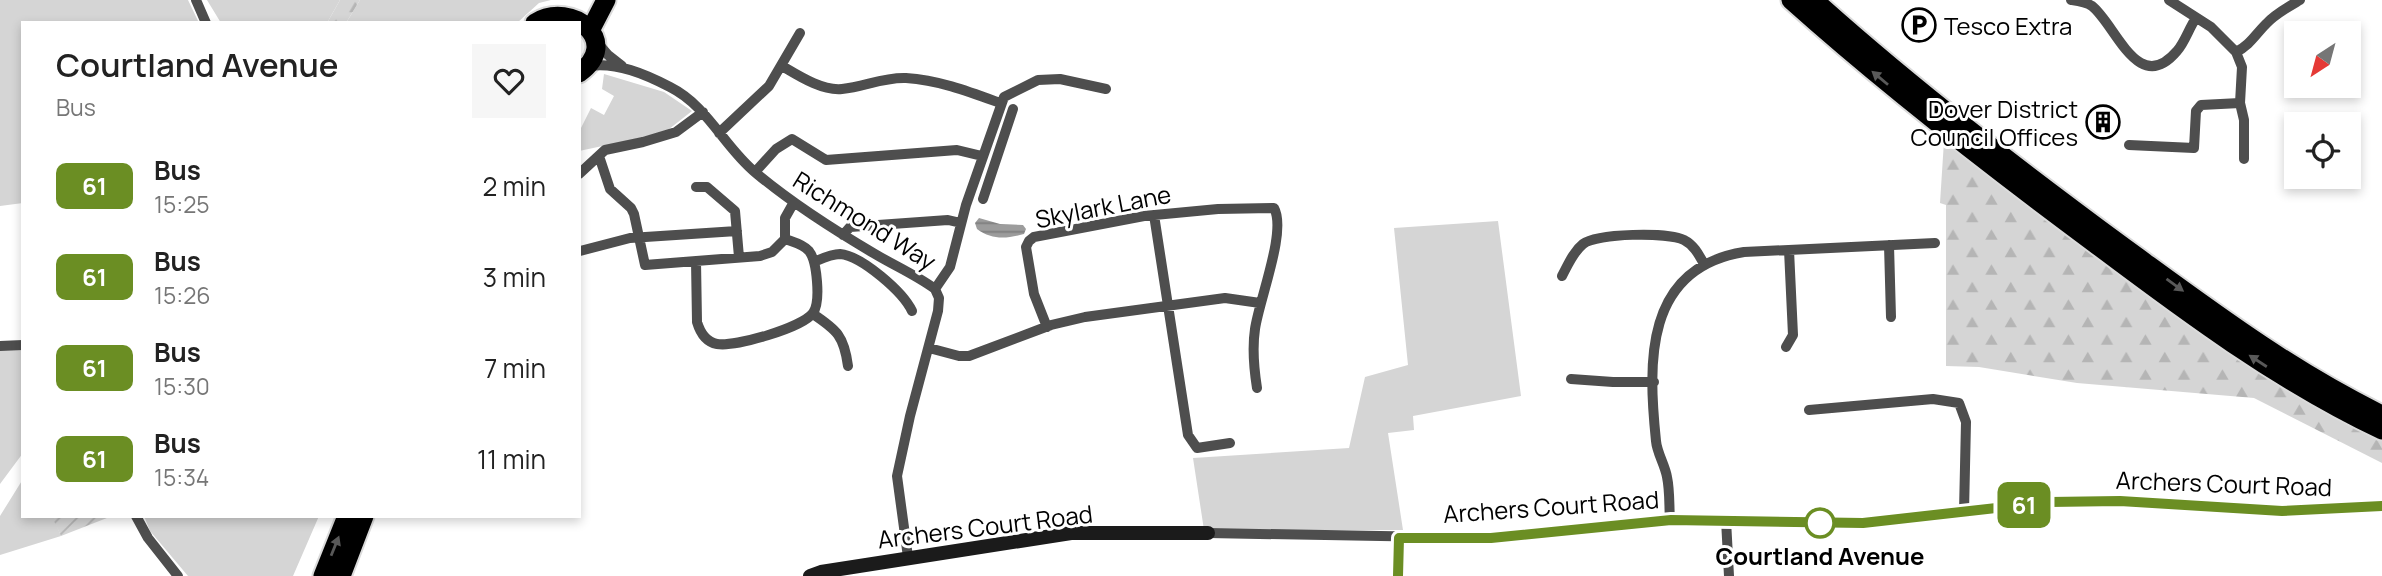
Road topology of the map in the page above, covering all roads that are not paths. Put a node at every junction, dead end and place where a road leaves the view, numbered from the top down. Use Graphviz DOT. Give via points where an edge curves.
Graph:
graph roads {
  1 [pos="196,0"];
  2 [pos="606,0"];
  3 [pos="1791,0"];
  4 [pos="1814,0"];
  5 [pos="2071,0"];
  6 [pos="2169,0"];
  7 [pos="2300,0"];
  8 [pos="2196,18"];
  9 [pos="205,21"];
  10 [pos="537,21"];
  11 [pos="800,33"];
  12 [pos="594,34"];
  13 [pos="2236,52"];
  14 [pos="782,66"];
  15 [pos="628,69"];
  16 [pos="583,70"];
  17 [pos="1106,89"];
  18 [pos="1002,100"];
  19 [pos="2240,103"];
  20 [pos="1013,109"];
  21 [pos="703,112"];
  22 [pos="993,126"];
  23 [pos="1006,131"];
  24 [pos="719,133"];
  25 [pos="2129,145"];
  26 [pos="599,156"];
  27 [pos="982,156"];
  28 [pos="2244,159"];
  29 [pos="581,172"];
  30 [pos="754,172"];
  31 [pos="974,180"];
  32 [pos="988,185"];
  33 [pos="696,187"];
  34 [pos="983,199"];
  35 [pos="794,202"];
  36 [pos="1154,215"];
  37 [pos="961,223"];
  38 [pos="737,231"];
  39 [pos="843,235"];
  40 [pos="641,237"];
  41 [pos="785,239"];
  42 [pos="1935,243"];
  43 [pos="1889,245"];
  44 [pos="1789,250"];
  45 [pos="581,251"];
  46 [pos="739,257"];
  47 [pos="696,261"];
  48 [pos="814,262"];
  49 [pos="1704,264"];
  50 [pos="1562,276"];
  51 [pos="935,289"];
  52 [pos="1260,303"];
  53 [pos="1167,307"];
  54 [pos="912,311"];
  55 [pos="813,314"];
  56 [pos="1891,317"];
  57 [pos="1047,327"];
  58 [pos="21,345"];
  59 [pos="0,346"];
  60 [pos="1786,347"];
  61 [pos="929,348"];
  62 [pos="848,366"];
  63 [pos="1571,379"];
  64 [pos="1654,382"];
  65 [pos="1257,388"];
  66 [pos="1809,410"];
  67 [pos="2382,415"];
  68 [pos="2382,430"];
  69 [pos="1230,443"];
  70 [pos="2382,506"];
  71 [pos="1964,512"];
  72 [pos="137,518"];
  73 [pos="346,518"];
  74 [pos="363,518"];
  75 [pos="1671,520"];
  76 [pos="1726,520"];
  77 [pos="1209,533"];
  78 [pos="1399,538"];
  79 [pos="908,557"];
  80 [pos="178,576"];
  81 [pos="323,576"];
  82 [pos="341,576"];
  83 [pos="810,576"];
  84 [pos="1398,576"];
  85 [pos="1729,576"];
  1 -- 9 [label="street"];
  2 -- 12 [label="highway"];
  68 -- 3 [label="highway, one-way" via="2323,401 2208,328 1947,131"];
  4 -- 67 [label="highway, one-way" via="1978,137 2197,301 2328,388"];
  5 -- 8 [label="street" via="2091,5 2135,61 2149,65 2174,54"];
  6 -- 8 [label="street"];
  7 -- 13 [label="street" via="2276,14 2254,40"];
  8 -- 13 [label="street"];
  10 -- 12 [label="highway" via="548,12 574,6"];
  11 -- 14 [label="street"];
  12 -- 15 [label="street, Richmond Way" via="614,60"];
  12 -- 16 [label="highway" via="594,55"];
  13 -- 19 [label="street" via="2242,67"];
  14 -- 18 [label="street" via="831,89 906,78"];
  14 -- 24 [label="street" via="769,86"];
  15 -- 16 [label="street, Richmond Way" via="606,65"];
  15 -- 21 [label="street, Richmond Way" via="670,87"];
  17 -- 18 [label="street" via="1059,79 1038,80"];
  18 -- 22 [label="street"];
  19 -- 25 [label="street" via="2201,105 2196,111 2194,148"];
  19 -- 28 [label="street"];
  20 -- 23 [label="street"];
  21 -- 24 [label="street, Richmond Way"];
  21 -- 26 [label="street" via="676,132 606,150"];
  22 -- 23 [label="street"];
  22 -- 27 [label="street"];
  23 -- 32 [label="street"];
  24 -- 30 [label="street, Richmond Way"];
  26 -- 29 [label="street"];
  26 -- 40 [label="street" via="610,189 631,208"];
  27 -- 30 [label="street" via="957,150 826,160 792,139"];
  27 -- 31 [label="street"];
  30 -- 35 [label="street, Richmond Way"];
  31 -- 32 [label="street"];
  31 -- 37 [label="street"];
  32 -- 34 [label="street"];
  33 -- 38 [label="street" via="707,187 731,207"];
  35 -- 39 [label="street, Richmond Way"];
  35 -- 41 [label="street" via="786,214"];
  36 -- 52 [label="street, Skylark Lane" via="1274,208 1277,236"];
  36 -- 53 [label="street"];
  36 -- 57 [label="street, Skylark Lane" via="1029,241 1026,247 1034,294"];
  37 -- 39 [label="street" via="850,227"];
  37 -- 51 [label="street" via="950,267"];
  38 -- 40 [label="street"];
  38 -- 46 [label="street"];
  39 -- 51 [label="street, Richmond Way"];
  40 -- 45 [label="street"];
  40 -- 47 [label="street" via="645,265"];
  41 -- 46 [label="street" via="772,252"];
  41 -- 48 [label="street" via="810,251"];
  42 -- 43 [label="street"];
  43 -- 44 [label="street"];
  43 -- 56 [label="street"];
  44 -- 49 [label="street" via="1729,255"];
  44 -- 60 [label="street" via="1793,335"];
  46 -- 47 [label="street"];
  47 -- 55 [label="street" via="697,322 710,342 726,344 758,337"];
  48 -- 54 [label="street" via="840,254 853,258 896,288"];
  48 -- 55 [label="street" via="817,303"];
  49 -- 50 [label="street" via="1681,239 1611,235 1583,244"];
  49 -- 64 [label="street" via="1677,290 1660,316 1653,350"];
  51 -- 61 [label="street, Richmond Way" via="938,311"];
  52 -- 53 [label="street" via="1225,298"];
  52 -- 65 [label="street" via="1253,367"];
  53 -- 57 [label="street" via="1085,317"];
  53 -- 69 [label="street" via="1190,440 1203,448"];
  55 -- 62 [label="street" via="837,331"];
  57 -- 61 [label="street" via="969,356"];
  58 -- 59 [label="street"];
  61 -- 79 [label="street, Richmond Way" via="897,476"];
  63 -- 64 [label="street"];
  64 -- 75 [label="street" via="1656,445 1667,478"];
  66 -- 71 [label="street" via="1933,399 1959,404 1966,422"];
  70 -- 71 [label="street, Archers Court Road" via="2282,511 2120,501 2049,502"];
  71 -- 76 [label="street, Archers Court Road" via="1863,523"];
  72 -- 80 [label="street"];
  81 -- 73 [label="highway, one-way"];
  74 -- 82 [label="highway"];
  75 -- 76 [label="street, Archers Court Road"];
  75 -- 78 [label="street, Archers Court Road" via="1491,538"];
  76 -- 85 [label="street"];
  77 -- 78 [label="street, Archers Court Road"];
  77 -- 79 [label="street, Archers Court Road" via="1072,533"];
  78 -- 84 [label="street"];
  79 -- 83 [label="street, Archers Court Road"];
}
